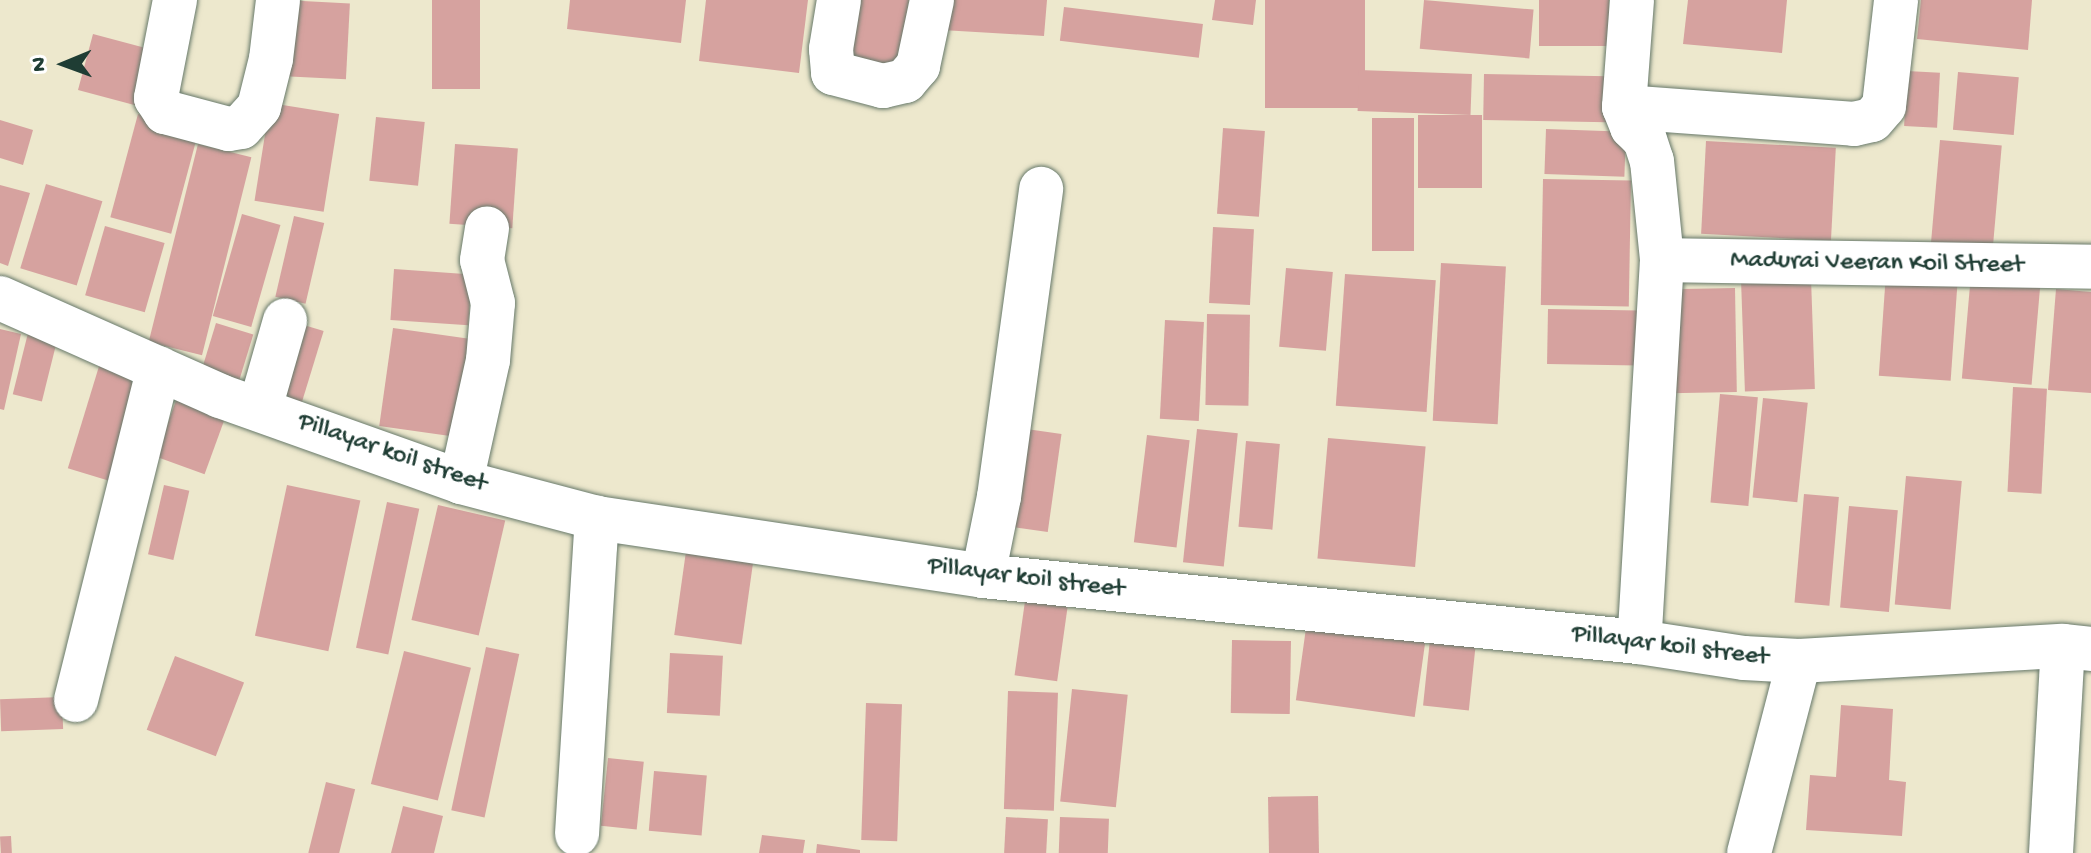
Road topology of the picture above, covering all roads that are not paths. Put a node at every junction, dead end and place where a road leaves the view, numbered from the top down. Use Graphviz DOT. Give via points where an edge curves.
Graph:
graph roads {
  1 [pos="175,0"];
  2 [pos="278,0"];
  3 [pos="839,0"];
  4 [pos="1632,0"];
  5 [pos="1896,0"];
  6 [pos="930,17"];
  7 [pos="1624,107"];
  8 [pos="1041,189"];
  9 [pos="487,228"];
  10 [pos="1662,260"];
  11 [pos="2091,267"];
  12 [pos="0,298"];
  13 [pos="285,321"];
  14 [pos="159,368"];
  15 [pos="260,408"];
  16 [pos="461,482"];
  17 [pos="597,518"];
  18 [pos="983,576"];
  19 [pos="1639,642"];
  20 [pos="2077,648"];
  21 [pos="1799,661"];
  22 [pos="76,700"];
  23 [pos="577,834"];
  24 [pos="1749,853"];
  25 [pos="2051,853"];
  1 -- 2 [label="street" via="156,98 165,112 229,129 241,127 259,107"];
  3 -- 6 [label="street" via="833,73 852,81 883,86 905,81 918,66"];
  4 -- 7 [label="street"];
  5 -- 7 [label="street" via="1884,106 1872,120 1854,124"];
  7 -- 10 [label="street" via="1652,161"];
  8 -- 18 [label="street" via="999,497"];
  9 -- 16 [label="street" via="482,260 493,303 488,360"];
  10 -- 11 [label="street, Madurai Veeran Koil Street"];
  10 -- 19 [label="street"];
  12 -- 14 [label="street, Pillayar koil street"];
  13 -- 15 [label="street"];
  14 -- 15 [label="street, Pillayar koil street"];
  14 -- 22 [label="street"];
  15 -- 16 [label="street, Pillayar koil street"];
  16 -- 17 [label="street, Pillayar koil street"];
  17 -- 18 [label="street, Pillayar koil street"];
  17 -- 23 [label="street"];
  18 -- 19 [label="street, Pillayar koil street"];
  19 -- 21 [label="street, Pillayar koil street"];
  20 -- 21 [label="street, Pillayar koil street"];
  20 -- 25 [label="street"];
  21 -- 24 [label="street"];
}
